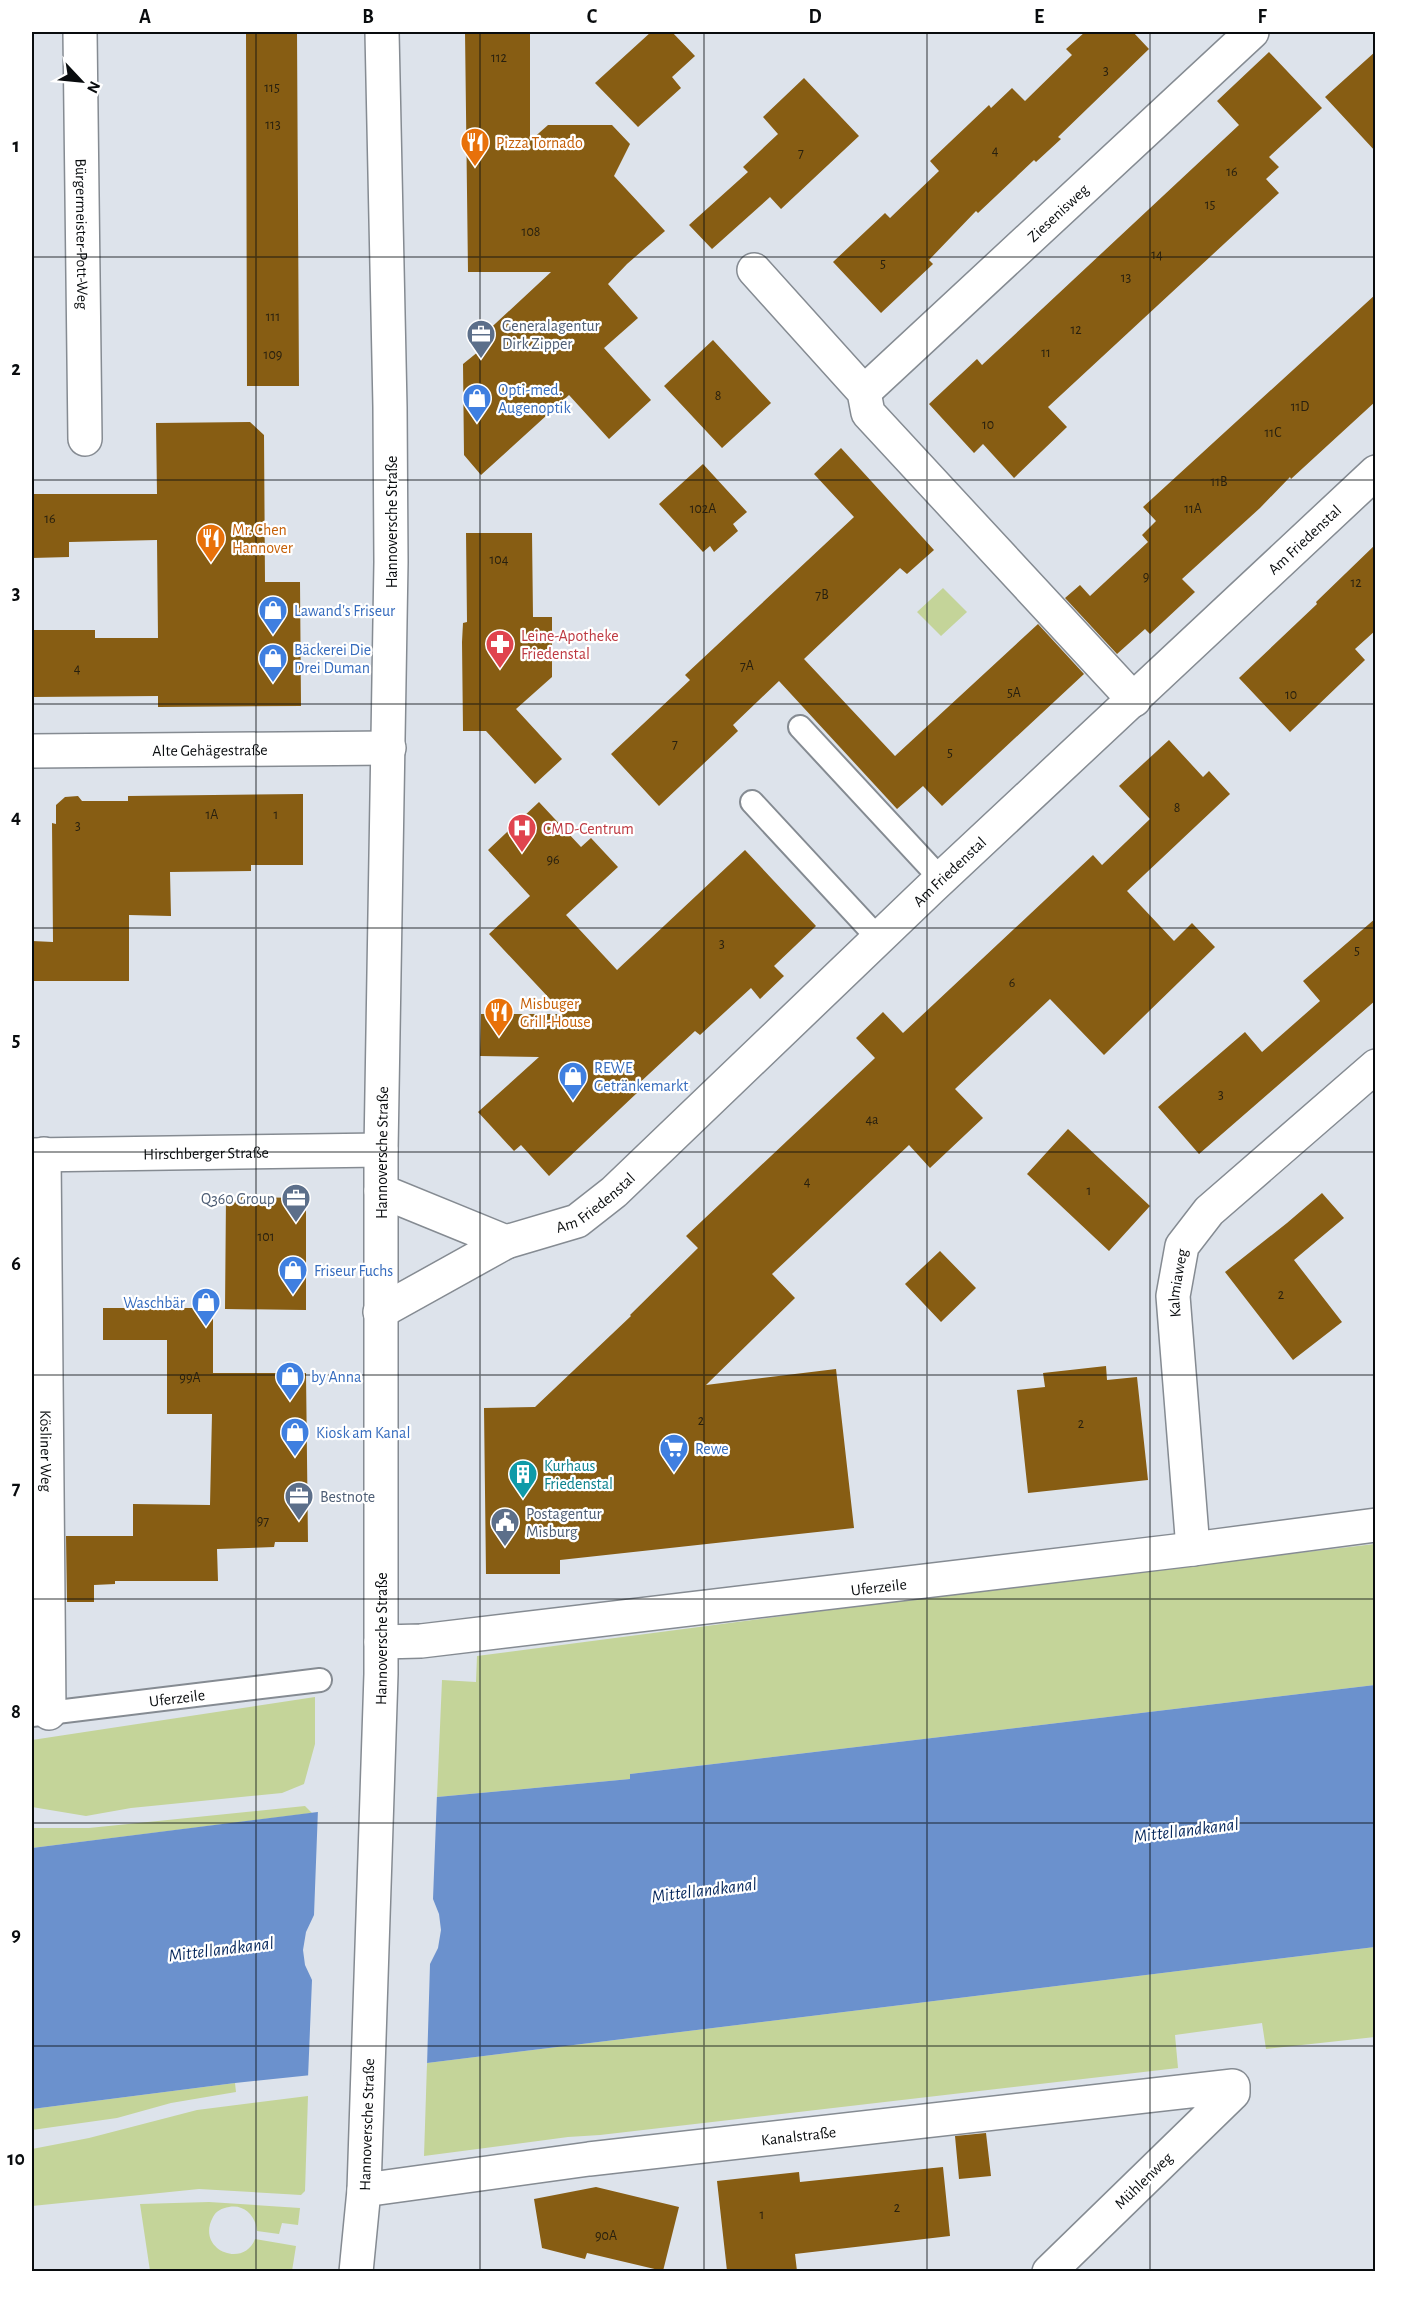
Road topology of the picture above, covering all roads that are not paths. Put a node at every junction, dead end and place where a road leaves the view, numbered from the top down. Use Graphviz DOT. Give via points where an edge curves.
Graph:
graph roads {
  1 [pos="80,32"];
  2 [pos="382,32"];
  3 [pos="1252,32"];
  4 [pos="754,270"];
  5 [pos="864,392"];
  6 [pos="85,439"];
  7 [pos="1376,472"];
  8 [pos="1134,700"];
  9 [pos="800,727"];
  10 [pos="389,748"];
  11 [pos="32,751"];
  12 [pos="752,802"];
  13 [pos="941,879"];
  14 [pos="879,939"];
  15 [pos="1376,1066"];
  16 [pos="381,1150"];
  17 [pos="38,1154"];
  18 [pos="381,1191"];
  19 [pos="506,1242"];
  20 [pos="380,1312"];
  21 [pos="1376,1525"];
  22 [pos="1193,1549"];
  23 [pos="381,1642"];
  24 [pos="320,1680"];
  25 [pos="40,1714"];
  26 [pos="1233,2086"];
  27 [pos="364,2190"];
  28 [pos="356,2271"];
  29 [pos="1049,2271"];
  1 -- 6 [label="street, Bürgermeister-Pott-Weg"];
  2 -- 10 [label="street, Hannoversche Straße" via="390,406"];
  3 -- 5 [label="street, Ziesenisweg"];
  4 -- 5 [label="street"];
  5 -- 8 [label="street" via="868,412"];
  7 -- 8 [label="street, Am Friedenstal"];
  8 -- 13 [label="street, Am Friedenstal"];
  9 -- 13 [label="lane"];
  10 -- 11 [label="street, Alte Gehägestraße"];
  10 -- 16 [label="street, Hannoversche Straße"];
  12 -- 14 [label="lane"];
  13 -- 14 [label="street, Am Friedenstal"];
  14 -- 19 [label="street, Am Friedenstal" via="614,1192 577,1221"];
  15 -- 22 [label="street, Kalmiaweg" via="1209,1211 1182,1246 1173,1296"];
  16 -- 17 [label="street, Hirschberger Straße"];
  16 -- 18 [label="street, Hannoversche Straße"];
  17 -- 25 [label="street, Kösliner Weg"];
  18 -- 19 [label="street"];
  18 -- 20 [label="street, Hannoversche Straße"];
  19 -- 20 [label="street, Am Friedenstal"];
  20 -- 23 [label="street, Hannoversche Straße"];
  21 -- 22 [label="street, Uferzeile"];
  22 -- 23 [label="street, Uferzeile" via="421,1641"];
  23 -- 27 [label="street, Hannoversche Straße"];
  24 -- 25 [label="lane, Uferzeile"];
  26 -- 27 [label="street, Kanalstraße" via="589,2158"];
  26 -- 29 [label="street, Mühlenweg" via="1233,2093"];
  27 -- 28 [label="street, Hannoversche Straße"];
}
